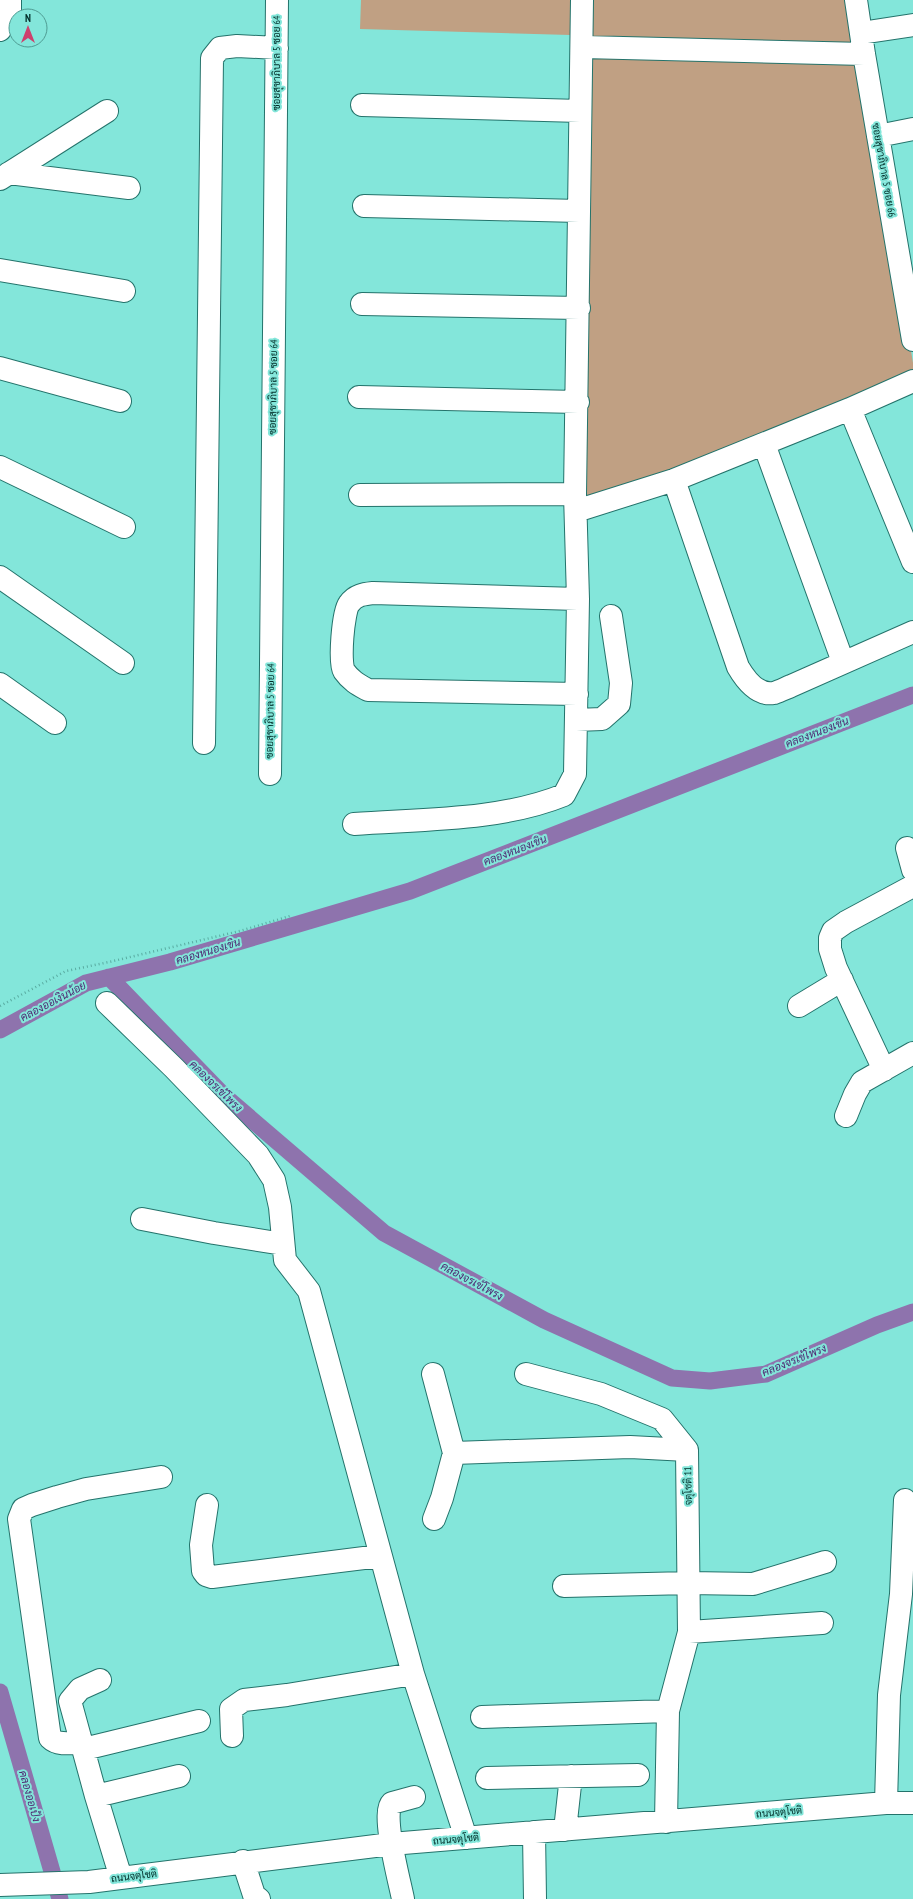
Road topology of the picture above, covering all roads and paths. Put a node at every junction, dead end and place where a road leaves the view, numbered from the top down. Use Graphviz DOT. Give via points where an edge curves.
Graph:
graph roads {
  1 [pos="10,0"];
  2 [pos="277,0"];
  3 [pos="582,0"];
  4 [pos="856,0"];
  5 [pos="913,25"];
  6 [pos="0,30"];
  7 [pos="862,43"];
  8 [pos="583,47"];
  9 [pos="277,48"];
  10 [pos="362,105"];
  11 [pos="107,111"];
  12 [pos="580,112"];
  13 [pos="913,129"];
  14 [pos="878,136"];
  15 [pos="4,176"];
  16 [pos="130,188"];
  17 [pos="364,206"];
  18 [pos="579,211"];
  19 [pos="904,227"];
  20 [pos="0,270"];
  21 [pos="124,291"];
  22 [pos="362,304"];
  23 [pos="579,308"];
  24 [pos="912,329"];
  25 [pos="0,368"];
  26 [pos="913,381"];
  27 [pos="359,397"];
  28 [pos="120,402"];
  29 [pos="578,402"];
  30 [pos="850,409"];
  31 [pos="764,444"];
  32 [pos="0,467"];
  33 [pos="674,480"];
  34 [pos="360,495"];
  35 [pos="576,502"];
  36 [pos="124,527"];
  37 [pos="913,562"];
  38 [pos="0,577"];
  39 [pos="578,599"];
  40 [pos="611,616"];
  41 [pos="913,632"];
  42 [pos="843,662"];
  43 [pos="123,663"];
  44 [pos="0,684"];
  45 [pos="577,694"];
  46 [pos="576,720"];
  47 [pos="55,724"];
  48 [pos="204,743"];
  49 [pos="270,774"];
  50 [pos="354,824"];
  51 [pos="907,848"];
  52 [pos="913,870"];
  53 [pos="913,886"];
  54 [pos="290,916"];
  55 [pos="842,980"];
  56 [pos="107,1003"];
  57 [pos="0,1006"];
  58 [pos="799,1006"];
  59 [pos="913,1053"];
  60 [pos="884,1070"];
  61 [pos="846,1116"];
  62 [pos="142,1218"];
  63 [pos="283,1244"];
  64 [pos="433,1374"];
  65 [pos="526,1374"];
  66 [pos="687,1450"];
  67 [pos="454,1453"];
  68 [pos="161,1477"];
  69 [pos="905,1500"];
  70 [pos="207,1505"];
  71 [pos="434,1520"];
  72 [pos="380,1556"];
  73 [pos="825,1562"];
  74 [pos="689,1583"];
  75 [pos="564,1586"];
  76 [pos="822,1623"];
  77 [pos="689,1632"];
  78 [pos="412,1674"];
  79 [pos="100,1680"];
  80 [pos="668,1711"];
  81 [pos="482,1717"];
  82 [pos="199,1722"];
  83 [pos="232,1736"];
  84 [pos="83,1745"];
  85 [pos="638,1775"];
  86 [pos="179,1776"];
  87 [pos="571,1776"];
  88 [pos="487,1778"];
  89 [pos="96,1796"];
  90 [pos="414,1797"];
  91 [pos="886,1803"];
  92 [pos="913,1803"];
  93 [pos="666,1822"];
  94 [pos="565,1830"];
  95 [pos="534,1832"];
  96 [pos="466,1838"];
  97 [pos="391,1844"];
  98 [pos="243,1861"];
  99 [pos="121,1878"];
  100 [pos="11,1885"];
  101 [pos="259,1899"];
  102 [pos="403,1899"];
  103 [pos="535,1899"];
  1 -- 6 [label="street" via="10,11"];
  2 -- 9 [label="street, ซอยสุขาภิบาล 5 ซอย 64"];
  3 -- 8 [label="street"];
  4 -- 7 [label="street, ซอยสุขาภิบาล 5 ซอย 66"];
  5 -- 7 [label="street"];
  7 -- 8 [label="street"];
  7 -- 14 [label="street, ซอยสุขาภิบาล 5 ซอย 66"];
  8 -- 12 [label="street"];
  9 -- 48 [label="street" via="220,48 212,58"];
  9 -- 49 [label="street, ซอยสุขาภิบาล 5 ซอย 64"];
  10 -- 12 [label="street"];
  11 -- 15 [label="street"];
  12 -- 18 [label="street"];
  13 -- 14 [label="street"];
  14 -- 19 [label="street, ซอยสุขาภิบาล 5 ซอย 66"];
  15 -- 16 [label="street"];
  17 -- 18 [label="street"];
  18 -- 23 [label="street"];
  19 -- 24 [label="street, ซอยสุขาภิบาล 5 ซอย 66"];
  20 -- 21 [label="street"];
  22 -- 23 [label="street"];
  23 -- 29 [label="street"];
  25 -- 28 [label="street"];
  26 -- 30 [label="street"];
  27 -- 29 [label="street"];
  29 -- 35 [label="street"];
  30 -- 31 [label="street"];
  30 -- 37 [label="street"];
  31 -- 33 [label="street"];
  31 -- 42 [label="street"];
  32 -- 36 [label="street"];
  33 -- 35 [label="street"];
  33 -- 42 [label="street" via="738,667 745,680 756,689 772,693"];
  34 -- 35 [label="street"];
  35 -- 39 [label="street"];
  38 -- 43 [label="street"];
  39 -- 45 [label="street"];
  39 -- 45 [label="street" via="373,593 357,595 348,604 342,647 343,670 354,683 368,690"];
  40 -- 46 [label="street" via="621,683 619,704 602,719"];
  41 -- 42 [label="street"];
  44 -- 47 [label="street"];
  45 -- 46 [label="street"];
  46 -- 50 [label="street" via="575,774 564,795 522,809 468,816"];
  51 -- 52 [label="street"];
  53 -- 55 [label="street" via="833,931 830,949"];
  54 -- 57 [label="path" via="232,933 66,971"];
  55 -- 58 [label="street"];
  55 -- 60 [label="street"];
  56 -- 63 [label="street" via="258,1155 274,1180 280,1207"];
  59 -- 60 [label="street"];
  60 -- 61 [label="street" via="862,1082"];
  62 -- 63 [label="street"];
  63 -- 72 [label="street" via="285,1260 309,1291"];
  64 -- 67 [label="street"];
  65 -- 66 [label="street" via="601,1394 662,1419"];
  66 -- 67 [label="street" via="630,1447"];
  66 -- 74 [label="street, จตุโชติ 11"];
  67 -- 71 [label="street"];
  68 -- 84 [label="street" via="86,1489 57,1497 24,1509 19,1519 50,1738 54,1742"];
  69 -- 91 [label="street" via="901,1594 889,1695"];
  70 -- 72 [label="street" via="201,1545 203,1571 212,1577"];
  72 -- 78 [label="street"];
  73 -- 74 [label="street" via="753,1584"];
  74 -- 75 [label="street"];
  74 -- 77 [label="street, จตุโชติ 11"];
  76 -- 77 [label="street"];
  77 -- 80 [label="street, จตุโชติ 11"];
  78 -- 83 [label="street" via="244,1700 231,1710"];
  78 -- 96 [label="street"];
  79 -- 84 [label="street" via="80,1689 70,1701"];
  80 -- 81 [label="street"];
  80 -- 93 [label="street, จตุโชติ 11"];
  82 -- 84 [label="street"];
  84 -- 89 [label="street"];
  85 -- 87 [label="street"];
  86 -- 89 [label="street"];
  87 -- 88 [label="street"];
  87 -- 94 [label="street"];
  89 -- 99 [label="street"];
  90 -- 97 [label="street" via="389,1805"];
  91 -- 92 [label="street, ถนนจตุโชติ"];
  91 -- 93 [label="street, ถนนจตุโชติ"];
  93 -- 94 [label="street, ถนนจตุโชติ"];
  94 -- 95 [label="street, ถนนจตุโชติ"];
  95 -- 96 [label="street, ถนนจตุโชติ"];
  95 -- 103 [label="street"];
  96 -- 97 [label="street, ถนนจตุโชติ"];
  97 -- 98 [label="street, ถนนจตุโชติ"];
  97 -- 102 [label="street"];
  98 -- 99 [label="street, ถนนจตุโชติ"];
  98 -- 101 [label="street" via="254,1895"];
  99 -- 100 [label="street, ถนนจตุโชติ"];
}
